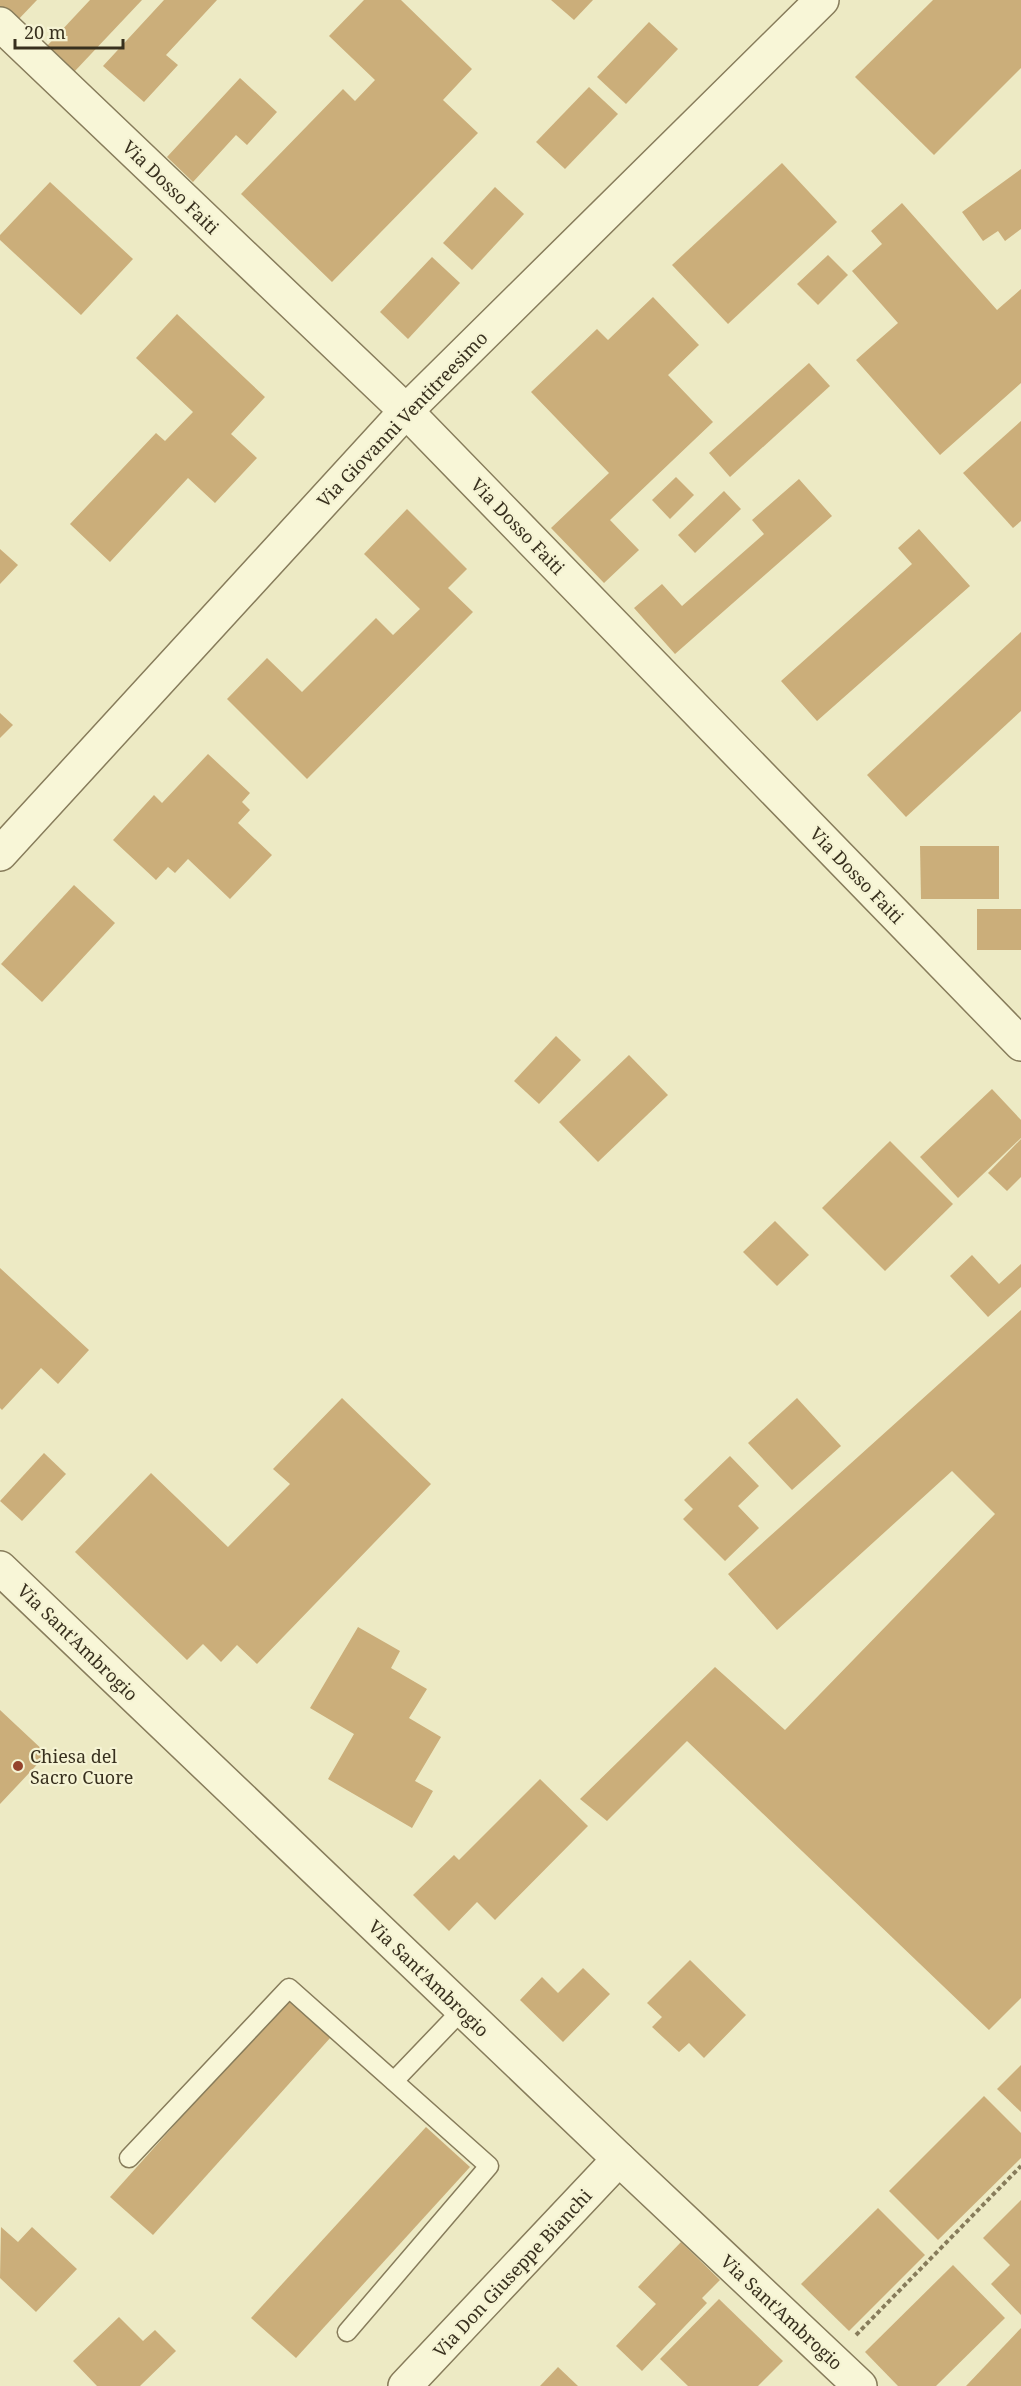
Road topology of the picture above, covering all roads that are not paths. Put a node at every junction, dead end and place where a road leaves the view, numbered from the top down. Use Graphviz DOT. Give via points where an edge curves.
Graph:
graph roads {
  1 [pos="822,0"];
  2 [pos="0,24"];
  3 [pos="406,411"];
  4 [pos="0,854"];
  5 [pos="1021,1044"];
  6 [pos="0,1568"];
  7 [pos="462,2010"];
  8 [pos="394,2081"];
  9 [pos="129,2158"];
  10 [pos="619,2159"];
  11 [pos="347,2332"];
  12 [pos="405,2386"];
  13 [pos="860,2386"];
  1 -- 3 [label="street, Via Giovanni Ventitreesimo"];
  2 -- 3 [label="street, Via Dosso Faiti"];
  3 -- 4 [label="street, Via Giovanni Ventitreesimo"];
  3 -- 5 [label="street, Via Dosso Faiti"];
  6 -- 7 [label="street, Via Sant'Ambrogio"];
  7 -- 8 [label="lane"];
  7 -- 10 [label="street, Via Sant'Ambrogio"];
  8 -- 9 [label="lane" via="289,1988"];
  8 -- 11 [label="lane" via="489,2166"];
  10 -- 12 [label="street, Via Don Giuseppe Bianchi"];
  10 -- 13 [label="street, Via Sant'Ambrogio"];
}
